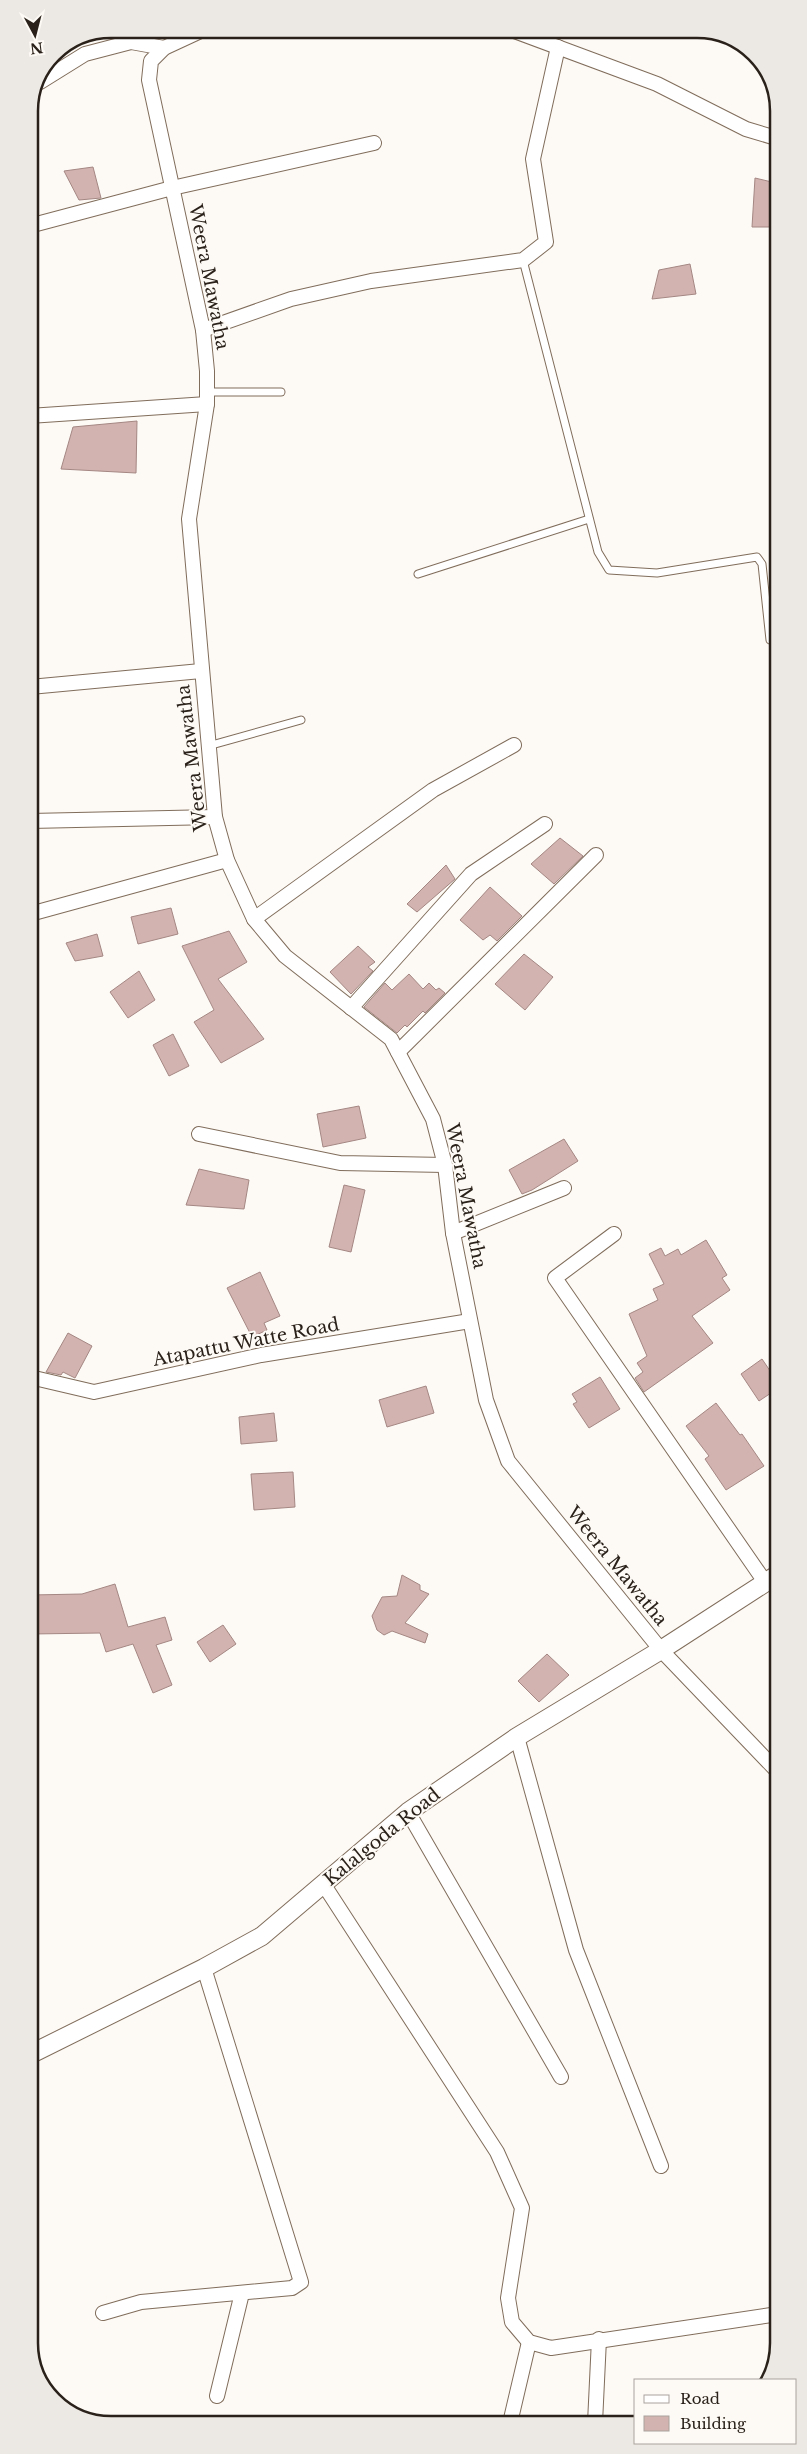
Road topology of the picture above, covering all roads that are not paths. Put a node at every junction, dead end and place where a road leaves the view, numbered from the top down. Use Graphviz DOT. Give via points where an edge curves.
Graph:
graph roads {
  1 [pos="183,38"];
  2 [pos="534,38"];
  3 [pos="558,47"];
  4 [pos="164,48"];
  5 [pos="45,79"];
  6 [pos="769,136"];
  7 [pos="374,143"];
  8 [pos="172,188"];
  9 [pos="38,224"];
  10 [pos="523,260"];
  11 [pos="203,330"];
  12 [pos="281,392"];
  13 [pos="207,398"];
  14 [pos="38,415"];
  15 [pos="589,519"];
  16 [pos="418,574"];
  17 [pos="769,630"];
  18 [pos="201,671"];
  19 [pos="38,686"];
  20 [pos="301,720"];
  21 [pos="208,746"];
  22 [pos="514,746"];
  23 [pos="215,817"];
  24 [pos="38,821"];
  25 [pos="546,824"];
  26 [pos="596,855"];
  27 [pos="227,860"];
  28 [pos="38,912"];
  29 [pos="254,919"];
  30 [pos="351,1008"];
  31 [pos="398,1052"];
  32 [pos="200,1134"];
  33 [pos="445,1165"];
  34 [pos="564,1188"];
  35 [pos="453,1233"];
  36 [pos="614,1234"];
  37 [pos="470,1321"];
  38 [pos="38,1379"];
  39 [pos="769,1576"];
  40 [pos="769,1580"];
  41 [pos="661,1650"];
  42 [pos="517,1737"];
  43 [pos="769,1763"];
  44 [pos="408,1812"];
  45 [pos="324,1885"];
  46 [pos="204,1968"];
  47 [pos="38,2051"];
  48 [pos="560,2076"];
  49 [pos="661,2166"];
  50 [pos="242,2293"];
  51 [pos="103,2313"];
  52 [pos="769,2315"];
  53 [pos="599,2339"];
  54 [pos="529,2342"];
  55 [pos="217,2396"];
  56 [pos="512,2416"];
  57 [pos="595,2416"];
  1 -- 4 [label="street, Weera Mawatha"];
  2 -- 3 [label="street"];
  3 -- 6 [label="street" via="657,84 746,129"];
  3 -- 10 [label="street" via="532,159 546,242"];
  4 -- 5 [label="street" via="131,42 85,54"];
  4 -- 8 [label="street, Weera Mawatha" via="151,61 149,80"];
  7 -- 8 [label="street"];
  8 -- 9 [label="street"];
  8 -- 11 [label="street, Weera Mawatha"];
  10 -- 11 [label="street" via="370,281 291,299"];
  10 -- 15 [label="lane"];
  11 -- 13 [label="street, Weera Mawatha"];
  12 -- 13 [label="lane"];
  13 -- 14 [label="street"];
  13 -- 18 [label="street, Weera Mawatha" via="189,519"];
  15 -- 16 [label="lane"];
  15 -- 17 [label="lane" via="598,552 609,570 657,573 756,557 762,564"];
  18 -- 19 [label="street"];
  18 -- 21 [label="street, Weera Mawatha"];
  20 -- 21 [label="lane"];
  21 -- 23 [label="street, Weera Mawatha"];
  22 -- 29 [label="street" via="432,790"];
  23 -- 24 [label="street"];
  23 -- 27 [label="street, Weera Mawatha"];
  25 -- 30 [label="street" via="471,874"];
  26 -- 31 [label="street"];
  27 -- 28 [label="street"];
  27 -- 29 [label="street, Weera Mawatha"];
  29 -- 30 [label="street, Weera Mawatha" via="285,956"];
  30 -- 31 [label="street, Weera Mawatha" via="391,1039"];
  31 -- 33 [label="street, Weera Mawatha" via="433,1119"];
  32 -- 33 [label="street" via="340,1163"];
  33 -- 35 [label="street, Weera Mawatha"];
  34 -- 35 [label="street"];
  35 -- 37 [label="street, Weera Mawatha"];
  36 -- 39 [label="street" via="555,1278"];
  37 -- 38 [label="street, Atapattu Watte Road" via="261,1355 94,1392"];
  37 -- 41 [label="street, Weera Mawatha" via="486,1400 508,1461"];
  40 -- 41 [label="street, Kalalgoda Road"];
  41 -- 42 [label="street, Kalalgoda Road"];
  41 -- 43 [label="street, Weera Mawatha"];
  42 -- 44 [label="street, Kalalgoda Road"];
  42 -- 49 [label="street" via="576,1950"];
  44 -- 45 [label="street, Kalalgoda Road"];
  44 -- 48 [label="street"];
  45 -- 46 [label="street, Kalalgoda Road" via="262,1936"];
  45 -- 54 [label="street" via="497,2152 522,2208 508,2298 512,2322"];
  46 -- 47 [label="street, Kalalgoda Road"];
  46 -- 50 [label="street" via="301,2282 292,2288"];
  50 -- 51 [label="street" via="141,2302"];
  50 -- 55 [label="street"];
  52 -- 53 [label="street"];
  53 -- 54 [label="street" via="550,2348"];
  53 -- 57 [label="street"];
  54 -- 56 [label="street"];
}
